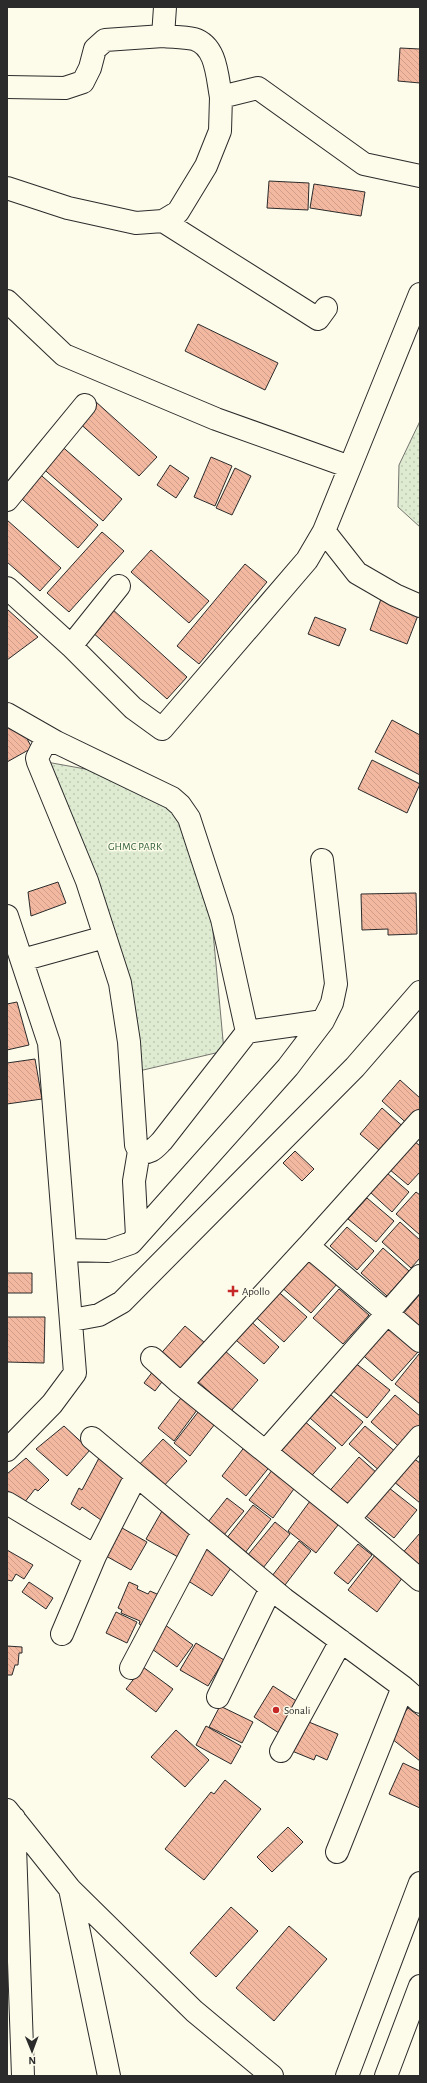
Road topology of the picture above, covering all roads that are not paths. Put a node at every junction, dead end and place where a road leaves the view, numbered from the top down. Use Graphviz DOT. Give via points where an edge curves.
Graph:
graph roads {
  1 [pos="165,7"];
  2 [pos="163,36"];
  3 [pos="7,87"];
  4 [pos="221,97"];
  5 [pos="420,176"];
  6 [pos="7,188"];
  7 [pos="163,221"];
  8 [pos="420,294"];
  9 [pos="7,301"];
  10 [pos="326,308"];
  11 [pos="86,405"];
  12 [pos="350,467"];
  13 [pos="7,500"];
  14 [pos="324,531"];
  15 [pos="119,586"];
  16 [pos="7,588"];
  17 [pos="420,606"];
  18 [pos="71,646"];
  19 [pos="7,714"];
  20 [pos="56,742"];
  21 [pos="322,860"];
  22 [pos="7,916"];
  23 [pos="105,937"];
  24 [pos="22,960"];
  25 [pos="420,992"];
  26 [pos="323,1021"];
  27 [pos="247,1032"];
  28 [pos="417,1131"];
  29 [pos="140,1151"];
  30 [pos="137,1236"];
  31 [pos="308,1246"];
  32 [pos="66,1250"];
  33 [pos="420,1276"];
  34 [pos="388,1313"];
  35 [pos="72,1320"];
  36 [pos="420,1341"];
  37 [pos="152,1358"];
  38 [pos="181,1384"];
  39 [pos="420,1437"];
  40 [pos="92,1438"];
  41 [pos="7,1450"];
  42 [pos="266,1451"];
  43 [pos="136,1476"];
  44 [pos="7,1503"];
  45 [pos="350,1519"];
  46 [pos="203,1532"];
  47 [pos="95,1556"];
  48 [pos="420,1580"];
  49 [pos="271,1588"];
  50 [pos="62,1634"];
  51 [pos="341,1641"];
  52 [pos="131,1668"];
  53 [pos="403,1687"];
  54 [pos="218,1697"];
  55 [pos="420,1702"];
  56 [pos="281,1751"];
  57 [pos="11,1814"];
  58 [pos="337,1852"];
  59 [pos="420,1883"];
  60 [pos="70,1889"];
  61 [pos="420,1986"];
  62 [pos="23,2076"];
  63 [pos="109,2076"];
  64 [pos="272,2076"];
  65 [pos="347,2076"];
  66 [pos="386,2076"];
  1 -- 2 [label="street"];
  2 -- 3 [label="street" via="105,40 95,49 83,82 65,88"];
  2 -- 4 [label="street" via="194,39 205,44 214,57"];
  4 -- 5 [label="street" via="258,88 364,164"];
  4 -- 7 [label="street" via="220,131 206,166 178,212"];
  6 -- 7 [label="street" via="68,208 136,223"];
  7 -- 10 [label="street" via="318,319"];
  8 -- 12 [label="street"];
  9 -- 12 [label="street" via="64,355 216,419"];
  11 -- 13 [label="street"];
  12 -- 14 [label="street"];
  14 -- 17 [label="street" via="357,573"];
  14 -- 18 [label="street" via="307,560 162,729 133,708"];
  15 -- 18 [label="street"];
  16 -- 18 [label="street"];
  19 -- 20 [label="street"];
  20 -- 23 [label="street" via="44,744 37,758 38,762 87,881"];
  20 -- 27 [label="street" via="172,798 189,818 222,918"];
  21 -- 26 [label="street" via="336,984 332,1003"];
  22 -- 24 [label="street"];
  23 -- 24 [label="street"];
  23 -- 29 [label="street" via="120,983 127,1029 136,1145"];
  24 -- 32 [label="street" via="49,1044"];
  25 -- 35 [label="street" via="355,1067 122,1302 98,1315"];
  26 -- 27 [label="street"];
  26 -- 30 [label="street" via="288,1067"];
  27 -- 29 [label="street" via="162,1142 152,1151"];
  28 -- 31 [label="street"];
  29 -- 30 [label="street" via="134,1181"];
  30 -- 32 [label="street" via="131,1243 108,1251"];
  31 -- 34 [label="street"];
  31 -- 38 [label="street"];
  32 -- 35 [label="street"];
  33 -- 34 [label="street"];
  34 -- 36 [label="street"];
  34 -- 42 [label="street"];
  35 -- 41 [label="street" via="75,1373 52,1404"];
  37 -- 38 [label="street"];
  38 -- 42 [label="street"];
  39 -- 45 [label="street"];
  40 -- 43 [label="street"];
  42 -- 45 [label="street"];
  43 -- 46 [label="street"];
  43 -- 47 [label="street"];
  44 -- 47 [label="street"];
  45 -- 48 [label="street"];
  46 -- 49 [label="street"];
  46 -- 52 [label="street"];
  47 -- 50 [label="street"];
  49 -- 51 [label="street"];
  49 -- 54 [label="street"];
  51 -- 53 [label="street"];
  51 -- 56 [label="street"];
  53 -- 55 [label="street"];
  53 -- 58 [label="street"];
  57 -- 60 [label="street"];
  57 -- 62 [label="street"];
  59 -- 65 [label="street"];
  60 -- 63 [label="street"];
  60 -- 64 [label="street" via="194,2011"];
  61 -- 66 [label="street"];
}
